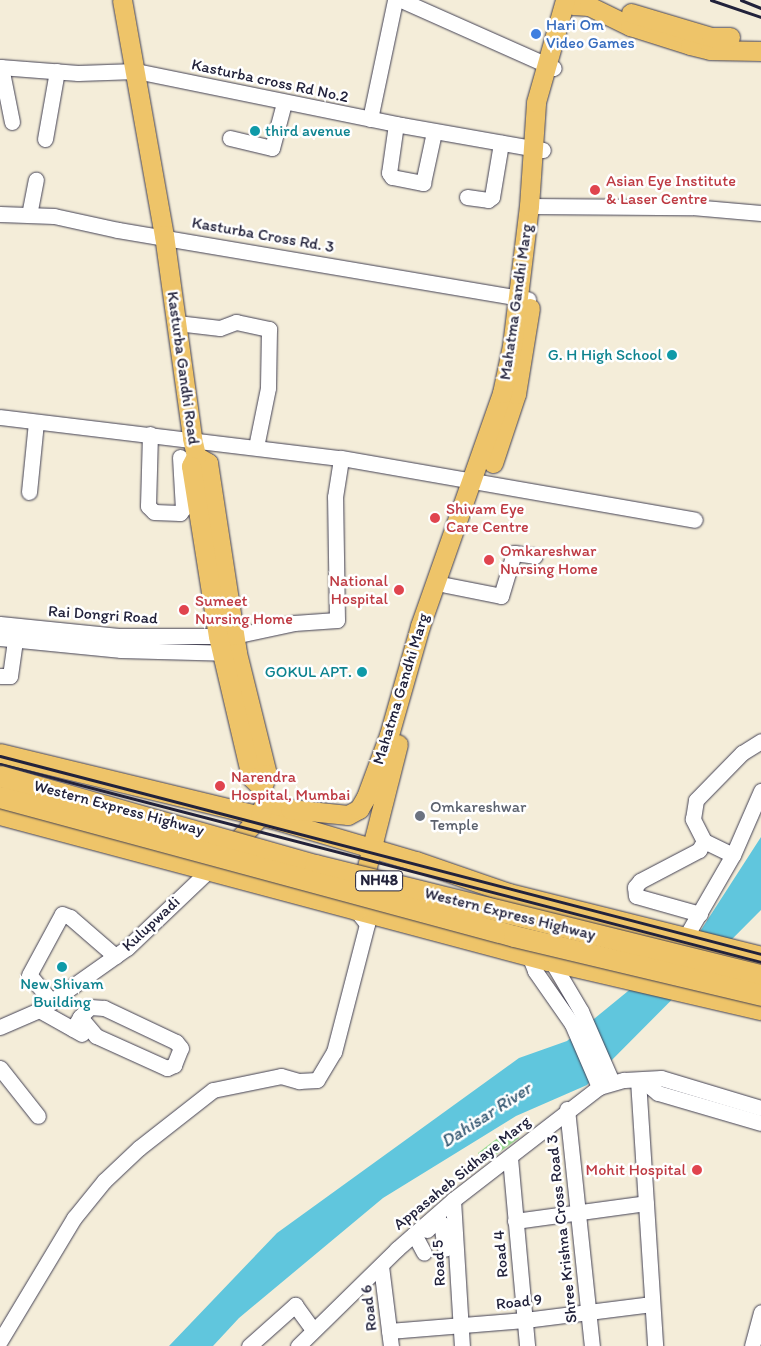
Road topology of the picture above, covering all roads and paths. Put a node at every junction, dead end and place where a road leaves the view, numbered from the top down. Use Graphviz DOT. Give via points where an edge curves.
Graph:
graph roads {
  1 [pos="122,0"];
  2 [pos="395,0"];
  3 [pos="400,0"];
  4 [pos="602,0"];
  5 [pos="569,2"];
  6 [pos="632,20"];
  7 [pos="761,41"];
  8 [pos="711,43"];
  9 [pos="761,51"];
  10 [pos="549,66"];
  11 [pos="0,67"];
  12 [pos="57,71"];
  13 [pos="136,71"];
  14 [pos="284,103"];
  15 [pos="370,119"];
  16 [pos="12,122"];
  17 [pos="396,124"];
  18 [pos="434,132"];
  19 [pos="230,138"];
  20 [pos="45,139"];
  21 [pos="501,144"];
  22 [pos="538,149"];
  23 [pos="36,180"];
  24 [pos="467,197"];
  25 [pos="534,206"];
  26 [pos="761,213"];
  27 [pos="0,214"];
  28 [pos="29,215"];
  29 [pos="164,235"];
  30 [pos="525,299"];
  31 [pos="176,323"];
  32 [pos="0,417"];
  33 [pos="36,422"];
  34 [pos="150,434"];
  35 [pos="256,447"];
  36 [pos="190,450"];
  37 [pos="341,458"];
  38 [pos="480,481"];
  39 [pos="29,492"];
  40 [pos="695,520"];
  41 [pos="535,556"];
  42 [pos="446,585"];
  43 [pos="0,624"];
  44 [pos="51,636"];
  45 [pos="8,638"];
  46 [pos="228,645"];
  47 [pos="0,676"];
  48 [pos="761,741"];
  49 [pos="0,753"];
  50 [pos="0,776"];
  51 [pos="761,791"];
  52 [pos="0,797"];
  53 [pos="273,809"];
  54 [pos="0,815"];
  55 [pos="704,841"];
  56 [pos="369,847"];
  57 [pos="732,855"];
  58 [pos="208,871"];
  59 [pos="537,900"];
  60 [pos="563,908"];
  61 [pos="356,910"];
  62 [pos="700,914"];
  63 [pos="683,937"];
  64 [pos="115,956"];
  65 [pos="529,956"];
  66 [pos="761,956"];
  67 [pos="552,962"];
  68 [pos="761,975"];
  69 [pos="614,976"];
  70 [pos="761,995"];
  71 [pos="52,1002"];
  72 [pos="39,1010"];
  73 [pos="761,1010"];
  74 [pos="76,1023"];
  75 [pos="0,1027"];
  76 [pos="104,1046"];
  77 [pos="0,1068"];
  78 [pos="603,1078"];
  79 [pos="641,1080"];
  80 [pos="761,1108"];
  81 [pos="567,1109"];
  82 [pos="38,1116"];
  83 [pos="761,1123"];
  84 [pos="510,1158"];
  85 [pos="453,1200"];
  86 [pos="646,1202"];
  87 [pos="578,1212"];
  88 [pos="515,1221"];
  89 [pos="448,1240"];
  90 [pos="419,1243"];
  91 [pos="381,1266"];
  92 [pos="652,1304"];
  93 [pos="588,1311"];
  94 [pos="761,1312"];
  95 [pos="525,1320"];
  96 [pos="460,1324"];
  97 [pos="313,1330"];
  98 [pos="390,1338"];
  99 [pos="0,1341"];
  100 [pos="249,1346"];
  101 [pos="298,1346"];
  102 [pos="462,1346"];
  103 [pos="527,1346"];
  104 [pos="592,1346"];
  105 [pos="655,1346"];
  106 [pos="752,1346"];
  1 -- 13 [label="main road, Kasturba Gandhi Road"];
  2 -- 15 [label="street"];
  3 -- 10 [label="street"];
  4 -- 6 [label="main road"];
  5 -- 6 [label="main road"];
  5 -- 10 [label="main road"];
  6 -- 8 [label="main road"];
  7 -- 8 [label="main road"];
  8 -- 9 [label="main road"];
  10 -- 22 [label="main road"];
  11 -- 12 [label="street, Kasturba cross Rd No.2"];
  11 -- 16 [label="street"];
  12 -- 13 [label="street, Kasturba cross Rd No.2"];
  12 -- 20 [label="street"];
  13 -- 14 [label="street, Kasturba cross Rd No.2"];
  13 -- 29 [label="main road, Kasturba Gandhi Road"];
  14 -- 15 [label="street, Kasturba cross Rd No.2"];
  14 -- 19 [label="street" via="272,148"];
  15 -- 17 [label="street, Kasturba cross Rd No.2"];
  17 -- 18 [label="street, Kasturba cross Rd No.2"];
  17 -- 18 [label="street" via="389,173 392,177 423,182"];
  18 -- 21 [label="street, Kasturba cross Rd No.2"];
  21 -- 22 [label="street, Kasturba cross Rd No.2"];
  21 -- 24 [label="street" via="492,197 488,200"];
  22 -- 25 [label="main road"];
  23 -- 28 [label="street"];
  25 -- 26 [label="street" via="692,207"];
  25 -- 30 [label="main road"];
  27 -- 28 [label="street, Kasturba Cross Rd. 3"];
  28 -- 29 [label="street, Kasturba Cross Rd. 3" via="54,216 118,230"];
  29 -- 30 [label="street, Kasturba Cross Rd. 3"];
  29 -- 31 [label="main road, Kasturba Gandhi Road"];
  30 -- 38 [label="main road" via="516,394"];
  31 -- 35 [label="street" via="220,328 236,322 269,329 268,388"];
  31 -- 36 [label="main road, Kasturba Gandhi Road"];
  32 -- 33 [label="street"];
  33 -- 34 [label="street"];
  33 -- 39 [label="street"];
  34 -- 36 [label="street"];
  34 -- 36 [label="street" via="148,506 154,512 180,513 183,509"];
  35 -- 36 [label="street"];
  35 -- 37 [label="street"];
  36 -- 46 [label="main road, Kasturba Gandhi Road" via="208,463"];
  37 -- 38 [label="street"];
  37 -- 46 [label="street" via="335,497 337,620 294,623"];
  38 -- 40 [label="street"];
  38 -- 42 [label="main road"];
  38 -- 53 [label="main road, Mahatma Gandhi Marg" via="420,626 389,735 359,809 348,815"];
  41 -- 42 [label="street" via="514,553 500,596"];
  42 -- 56 [label="main road"];
  43 -- 44 [label="street, Rai Dongri Road"];
  44 -- 45 [label="street"];
  44 -- 46 [label="street" via="121,650"];
  45 -- 47 [label="street" via="10,676"];
  46 -- 53 [label="main road, Kasturba Gandhi Road" via="267,774"];
  48 -- 55 [label="street" via="742,752 696,800 693,819"];
  49 -- 53 [label="main road"];
  50 -- 68 [label="highway, Western Express Highway / NH48, bridge" via="315,865"];
  51 -- 57 [label="street"];
  52 -- 70 [label="highway, Western Express Highway / NH48, bridge" via="514,936"];
  53 -- 56 [label="main road"];
  53 -- 58 [label="main road, Kulupwadi"];
  54 -- 58 [label="main road"];
  55 -- 57 [label="street"];
  55 -- 62 [label="street" via="699,850 640,881 634,892 636,896"];
  56 -- 59 [label="main road"];
  56 -- 61 [label="main road"];
  57 -- 62 [label="street"];
  58 -- 61 [label="main road"];
  58 -- 64 [label="street, Kulupwadi"];
  59 -- 60 [label="main road"];
  59 -- 65 [label="street"];
  60 -- 63 [label="main road"];
  60 -- 67 [label="street"];
  61 -- 65 [label="main road"];
  61 -- 99 [label="street" via="367,924 334,1052 317,1080 299,1081 281,1076 213,1090 139,1148 104,1182 74,1218"];
  62 -- 63 [label="street"];
  63 -- 66 [label="main road"];
  63 -- 69 [label="main road"];
  64 -- 71 [label="street, Kulupwadi"];
  64 -- 71 [label="street" via="70,917 62,914 29,975"];
  65 -- 67 [label="main road"];
  65 -- 78 [label="street" via="535,972"];
  67 -- 69 [label="main road"];
  67 -- 78 [label="street" via="581,1011"];
  69 -- 73 [label="main road"];
  71 -- 72 [label="street, Kulupwadi"];
  72 -- 74 [label="street"];
  72 -- 75 [label="street, Kulupwadi"];
  74 -- 74 [label="street" via="96,1036 167,1068 174,1065 181,1048 176,1042 104,1008 90,1008"];
  74 -- 76 [label="street"];
  77 -- 82 [label="street"];
  78 -- 79 [label="street"];
  78 -- 81 [label="street, Appasaheb Sidhaye Marg"];
  79 -- 80 [label="street" via="661,1078"];
  79 -- 83 [label="street" via="658,1093"];
  79 -- 86 [label="street"];
  81 -- 84 [label="street, Appasaheb Sidhaye Marg"];
  81 -- 87 [label="street, Shree Krishna Cross Road 3"];
  84 -- 85 [label="street, Appasaheb Sidhaye Marg"];
  84 -- 88 [label="street, Road 4"];
  85 -- 89 [label="street, Road 5"];
  85 -- 90 [label="street, Appasaheb Sidhaye Marg"];
  86 -- 87 [label="street"];
  86 -- 92 [label="street"];
  87 -- 88 [label="street"];
  87 -- 93 [label="street, Shree Krishna Cross Road 3"];
  88 -- 95 [label="street, Road 4"];
  89 -- 90 [label="street" via="438,1221"];
  89 -- 96 [label="street, Road 5"];
  90 -- 91 [label="street, Appasaheb Sidhaye Marg"];
  91 -- 97 [label="street, Appasaheb Sidhaye Marg"];
  91 -- 98 [label="street, Road 6"];
  92 -- 93 [label="street, Road 9"];
  92 -- 105 [label="street"];
  93 -- 95 [label="street, Road 9"];
  93 -- 104 [label="street, Shree Krishna Cross Road 3"];
  94 -- 106 [label="street"];
  95 -- 96 [label="street, Road 9"];
  95 -- 103 [label="street, Road 4"];
  96 -- 98 [label="street, Road 9"];
  96 -- 102 [label="street, Road 5"];
  97 -- 100 [label="street" via="295,1305"];
  97 -- 101 [label="street, Appasaheb Sidhaye Marg"];
}
